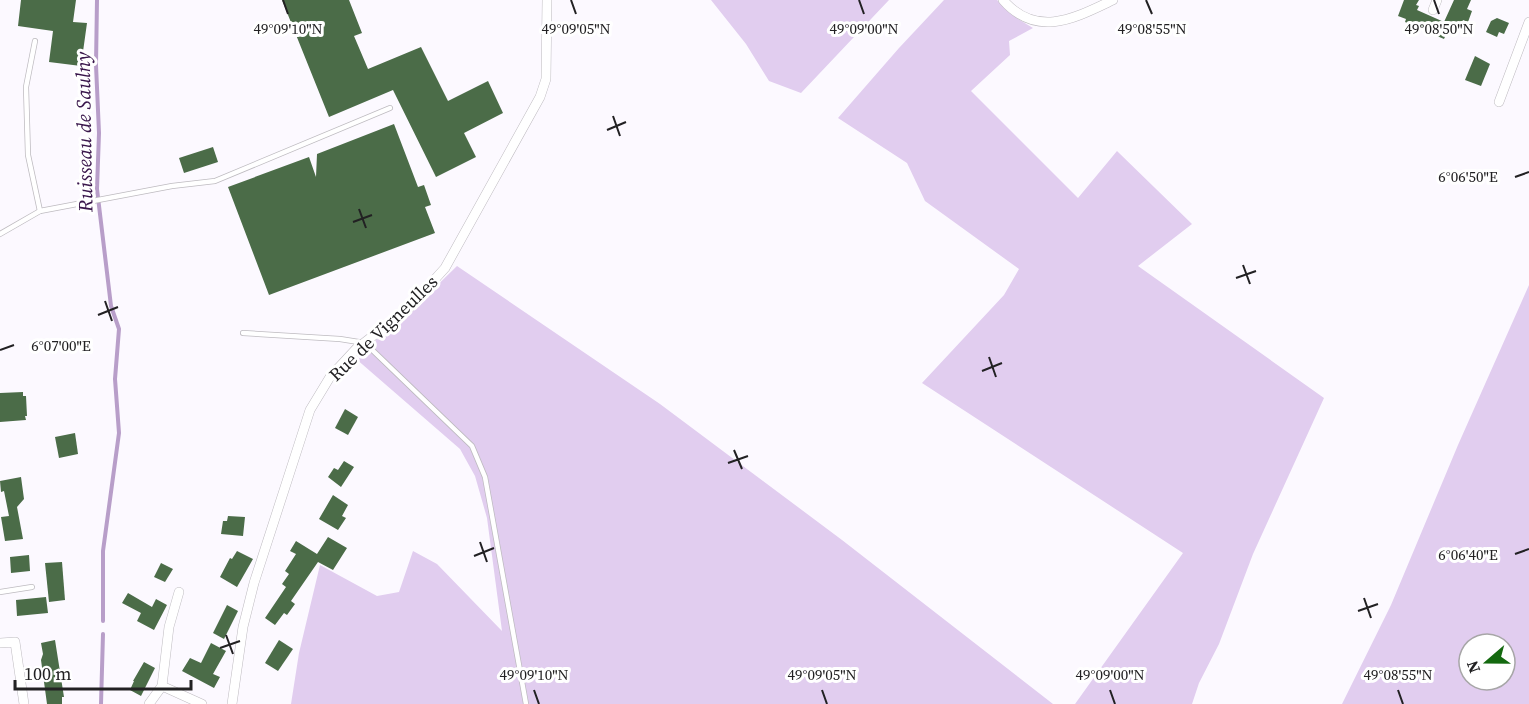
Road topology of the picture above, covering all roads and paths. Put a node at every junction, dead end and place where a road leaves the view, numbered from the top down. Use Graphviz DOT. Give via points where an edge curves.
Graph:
graph roads {
  1 [pos="547,0"];
  2 [pos="1003,0"];
  3 [pos="1113,0"];
  4 [pos="1529,22"];
  5 [pos="35,41"];
  6 [pos="1499,102"];
  7 [pos="390,108"];
  8 [pos="40,211"];
  9 [pos="0,234"];
  10 [pos="243,333"];
  11 [pos="365,343"];
  12 [pos="32,587"];
  13 [pos="0,592"];
  14 [pos="179,592"];
  15 [pos="0,644"];
  16 [pos="162,686"];
  17 [pos="24,704"];
  18 [pos="149,704"];
  19 [pos="202,704"];
  20 [pos="232,704"];
  21 [pos="526,704"];
  1 -- 11 [label="street, Rue de Vigneulles" via="546,79 540,97 446,268 408,309"];
  2 -- 3 [label="street" via="1041,23 1060,22"];
  4 -- 6 [label="street"];
  5 -- 8 [label="lane" via="26,87 28,155"];
  7 -- 8 [label="lane" via="214,181"];
  8 -- 9 [label="lane"];
  10 -- 11 [label="lane"];
  11 -- 20 [label="street, Rue de Vigneulles" via="330,377 310,410 254,583"];
  11 -- 21 [label="lane" via="472,446 484,477"];
  12 -- 13 [label="lane"];
  14 -- 16 [label="street" via="169,627"];
  15 -- 17 [label="street" via="15,642"];
  16 -- 18 [label="street"];
  16 -- 19 [label="street"];
}
